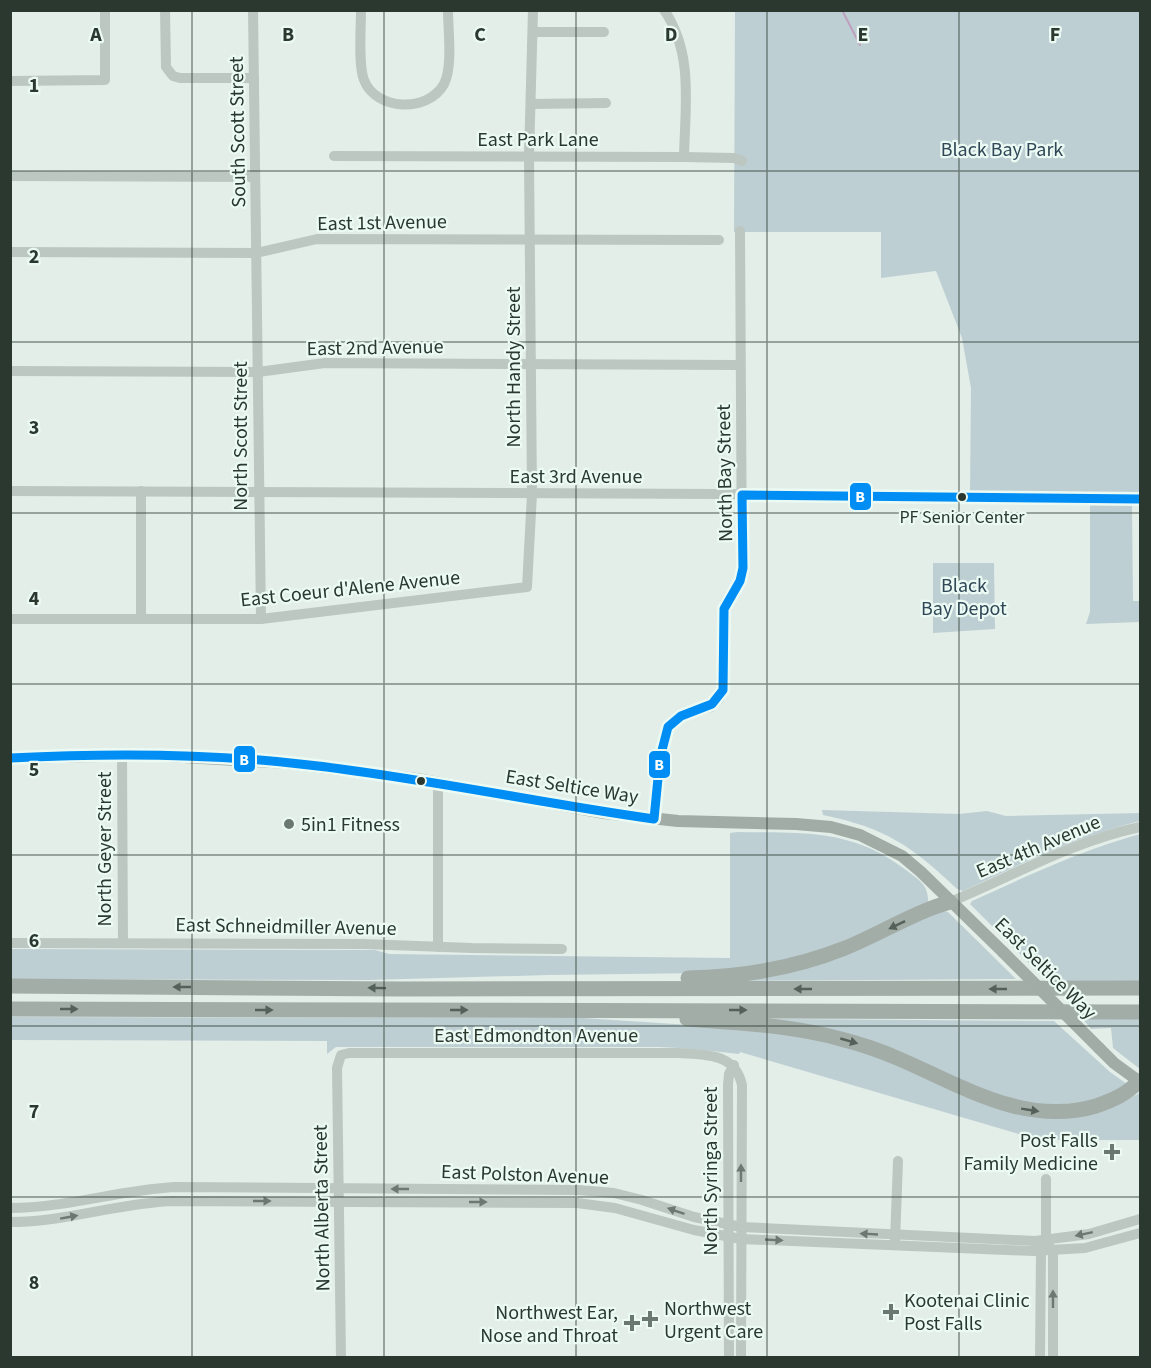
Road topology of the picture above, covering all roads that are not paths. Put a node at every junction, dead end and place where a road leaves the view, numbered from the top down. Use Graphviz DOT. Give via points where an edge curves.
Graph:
graph roads {
  1 [pos="105,10"];
  2 [pos="165,10"];
  3 [pos="254,10"];
  4 [pos="361,10"];
  5 [pos="448,10"];
  6 [pos="533,10"];
  7 [pos="664,10"];
  8 [pos="533,32"];
  9 [pos="604,32"];
  10 [pos="254,78"];
  11 [pos="10,81"];
  12 [pos="606,103"];
  13 [pos="531,104"];
  14 [pos="334,156"];
  15 [pos="529,157"];
  16 [pos="684,157"];
  17 [pos="742,161"];
  18 [pos="10,176"];
  19 [pos="255,177"];
  20 [pos="740,231"];
  21 [pos="530,239"];
  22 [pos="719,240"];
  23 [pos="10,252"];
  24 [pos="256,253"];
  25 [pos="531,364"];
  26 [pos="740,365"];
  27 [pos="10,371"];
  28 [pos="258,372"];
  29 [pos="10,491"];
  30 [pos="141,491"];
  31 [pos="259,492"];
  32 [pos="532,494"];
  33 [pos="742,495"];
  34 [pos="1140,499"];
  35 [pos="10,619"];
  36 [pos="141,619"];
  37 [pos="261,619"];
  38 [pos="122,755"];
  39 [pos="10,758"];
  40 [pos="438,783"];
  41 [pos="654,819"];
  42 [pos="1140,827"];
  43 [pos="950,902"];
  44 [pos="10,943"];
  45 [pos="123,943"];
  46 [pos="438,947"];
  47 [pos="562,949"];
  48 [pos="10,986"];
  49 [pos="1140,988"];
  50 [pos="400,989"];
  51 [pos="10,1009"];
  52 [pos="561,1010"];
  53 [pos="1140,1012"];
  54 [pos="339,1059"];
  55 [pos="734,1065"];
  56 [pos="1140,1081"];
  57 [pos="898,1161"];
  58 [pos="1046,1179"];
  59 [pos="338,1189"];
  60 [pos="338,1201"];
  61 [pos="10,1208"];
  62 [pos="1140,1219"];
  63 [pos="10,1222"];
  64 [pos="727,1225"];
  65 [pos="741,1227"];
  66 [pos="1140,1233"];
  67 [pos="728,1237"];
  68 [pos="741,1239"];
  69 [pos="895,1240"];
  70 [pos="1043,1246"];
  71 [pos="1053,1251"];
  72 [pos="341,1358"];
  73 [pos="729,1358"];
  74 [pos="741,1358"];
  75 [pos="1040,1358"];
  76 [pos="1053,1358"];
  1 -- 11 [label="street" via="105,80"];
  2 -- 10 [label="street" via="166,67 173,76"];
  3 -- 10 [label="street, South Scott Street"];
  4 -- 5 [label="street" via="363,79 374,95 400,104 427,100 444,84"];
  6 -- 8 [label="street, North Handy Street"];
  7 -- 16 [label="street" via="678,33 684,58"];
  8 -- 9 [label="street"];
  8 -- 13 [label="street, North Handy Street"];
  10 -- 19 [label="street, South Scott Street"];
  12 -- 13 [label="street"];
  13 -- 15 [label="street, North Handy Street"];
  14 -- 15 [label="street, East Park Lane"];
  15 -- 16 [label="street, East Park Lane"];
  15 -- 21 [label="street, North Handy Street"];
  16 -- 17 [label="street, East Park Lane"];
  18 -- 19 [label="street"];
  19 -- 24 [label="street, South Scott Street"];
  20 -- 26 [label="street, North Bay Street"];
  21 -- 22 [label="street, East 1st Avenue"];
  21 -- 24 [label="street, East 1st Avenue" via="317,239"];
  21 -- 25 [label="street, North Handy Street"];
  23 -- 24 [label="street, East 1st Avenue"];
  24 -- 28 [label="street, North Scott Street"];
  25 -- 26 [label="street, East 2nd Avenue"];
  25 -- 28 [label="street, East 2nd Avenue" via="325,363"];
  25 -- 32 [label="street, North Handy Street"];
  26 -- 33 [label="street, North Bay Street"];
  27 -- 28 [label="street, East 2nd Avenue"];
  28 -- 31 [label="street, North Scott Street"];
  29 -- 30 [label="street, East 3rd Avenue"];
  30 -- 31 [label="street, East 3rd Avenue"];
  30 -- 36 [label="street"];
  31 -- 32 [label="street, East 3rd Avenue"];
  31 -- 37 [label="street, North Scott Street"];
  32 -- 33 [label="street, East 3rd Avenue"];
  32 -- 37 [label="street, East Coeur d'Alene Avenue" via="527,587"];
  33 -- 34 [label="street, East 3rd Avenue"];
  33 -- 41 [label="street, North Bay Street" via="743,567 724,609 723,690 711,707 680,716 666,729"];
  35 -- 36 [label="street, East Coeur d'Alene Avenue"];
  36 -- 37 [label="street, East Coeur d'Alene Avenue"];
  38 -- 39 [label="main road, East Seltice Way"];
  38 -- 40 [label="main road, East Seltice Way" via="287,763"];
  38 -- 45 [label="street, North Geyer Street"];
  40 -- 41 [label="main road, East Seltice Way" via="591,812"];
  40 -- 46 [label="street"];
  41 -- 43 [label="main road, East Seltice Way" via="796,824 846,830 902,856"];
  42 -- 43 [label="street, East 4th Avenue" via="1074,847"];
  43 -- 50 [label="highway, one-way" via="830,954 752,973"];
  43 -- 56 [label="main road, East Seltice Way, bridge" via="1114,1064"];
  44 -- 45 [label="street, East Schneidmiller Avenue"];
  45 -- 46 [label="street, East Schneidmiller Avenue"];
  46 -- 47 [label="street, East Schneidmiller Avenue"];
  50 -- 48 [label="highway, one-way"];
  49 -- 50 [label="highway, one-way"];
  51 -- 52 [label="highway, one-way"];
  52 -- 53 [label="highway, one-way"];
  52 -- 56 [label="highway, one-way" via="818,1033 897,1058 988,1099 1039,1112 1097,1106 1121,1096"];
  54 -- 55 [label="street, East Edmondton Avenue" via="349,1053 679,1053"];
  54 -- 59 [label="street, North Alberta Street"];
  55 -- 64 [label="street, North Syringa Street" via="728,1085"];
  65 -- 55 [label="street, North Syringa Street, one-way" via="742,1085"];
  57 -- 69 [label="street"];
  58 -- 70 [label="street"];
  59 -- 60 [label="street, North Alberta Street"];
  59 -- 61 [label="street, East Polston Avenue" via="175,1187 46,1207"];
  64 -- 59 [label="street, East Polston Avenue, one-way" via="642,1200 594,1191"];
  63 -- 60 [label="street, East Polston Avenue, one-way" via="49,1220 156,1202"];
  60 -- 67 [label="street, East Polston Avenue, one-way" via="595,1204"];
  60 -- 72 [label="street, North Alberta Street"];
  62 -- 70 [label="street, East Polston Avenue, one-way"];
  64 -- 65 [label="street, East Polston Avenue"];
  64 -- 67 [label="street, North Syringa Street"];
  65 -- 68 [label="street, North Syringa Street"];
  69 -- 65 [label="street, East Polston Avenue, one-way"];
  66 -- 71 [label="street" via="1085,1248"];
  67 -- 68 [label="street, East Polston Avenue"];
  67 -- 73 [label="street, North Syringa Street"];
  68 -- 69 [label="street, East Polston Avenue, one-way"];
  68 -- 74 [label="street, North Syringa Street"];
  69 -- 70 [label="street, East Polston Avenue"];
  70 -- 71 [label="street"];
  70 -- 75 [label="street"];
  76 -- 71 [label="street, one-way"];
}
